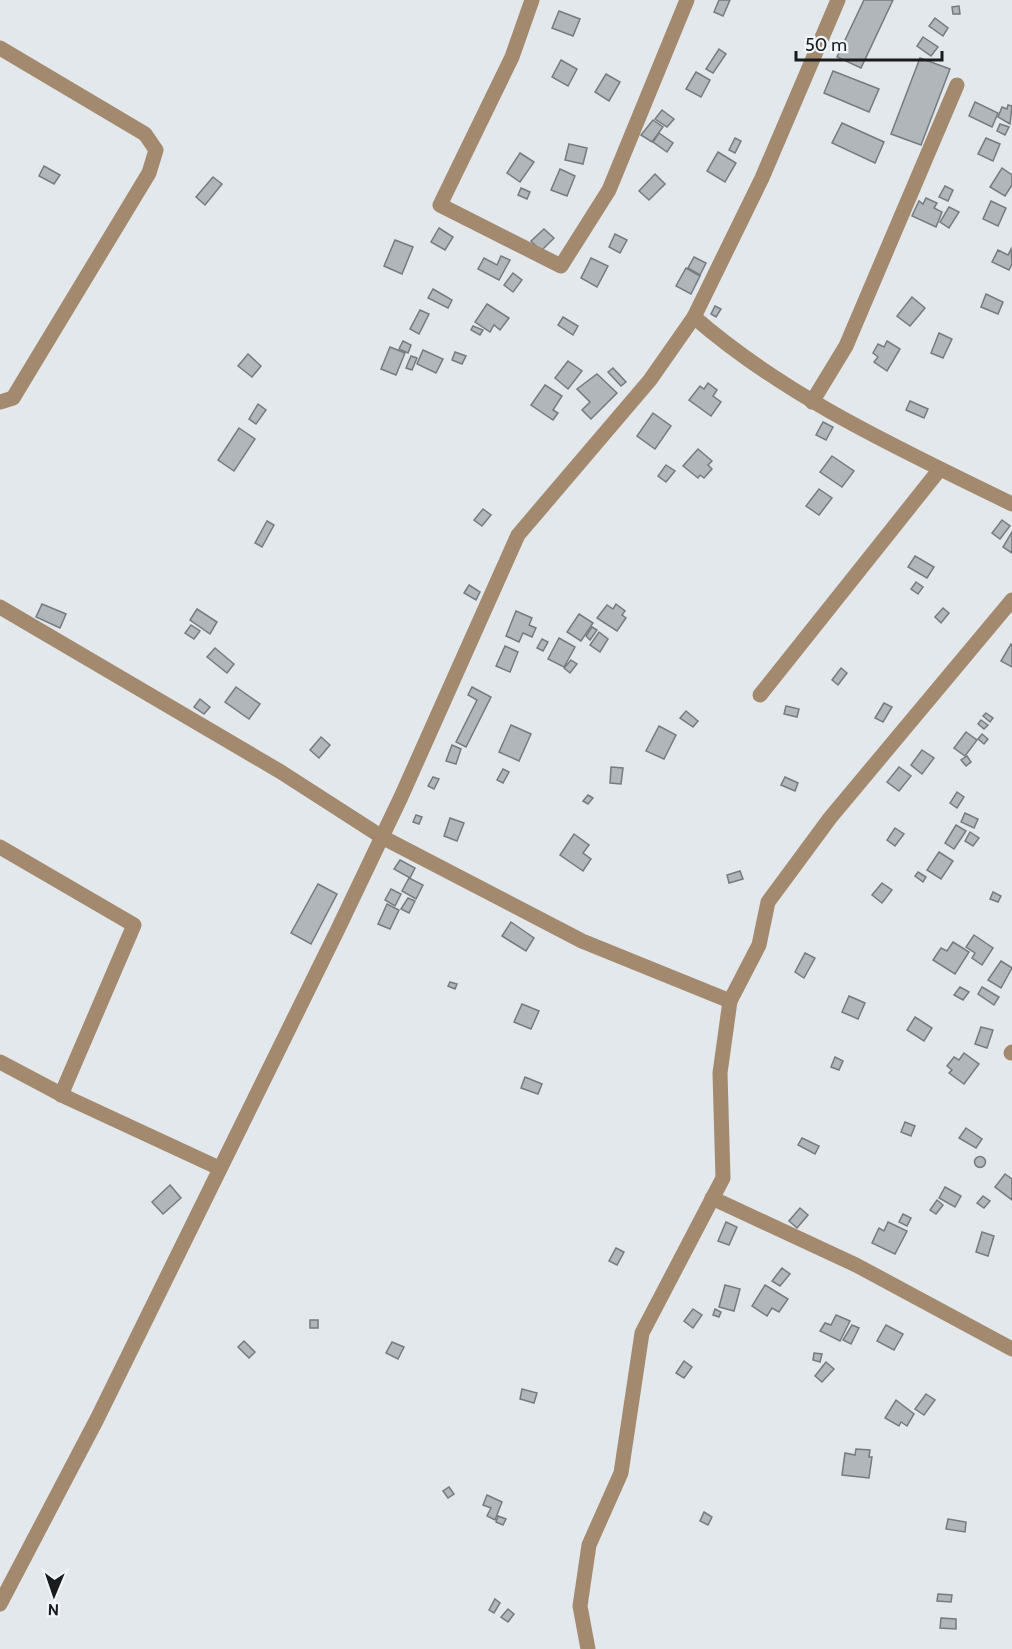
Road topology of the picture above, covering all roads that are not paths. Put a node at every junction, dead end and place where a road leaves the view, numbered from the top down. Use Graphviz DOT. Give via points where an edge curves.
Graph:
graph roads {
  1 [pos="532,0"];
  2 [pos="687,0"];
  3 [pos="838,0"];
  4 [pos="0,48"];
  5 [pos="957,84"];
  6 [pos="694,317"];
  7 [pos="0,402"];
  8 [pos="813,402"];
  9 [pos="940,469"];
  10 [pos="1012,504"];
  11 [pos="1012,600"];
  12 [pos="0,607"];
  13 [pos="760,696"];
  14 [pos="382,837"];
  15 [pos="0,847"];
  16 [pos="730,1001"];
  17 [pos="0,1062"];
  18 [pos="61,1095"];
  19 [pos="219,1168"];
  20 [pos="712,1198"];
  21 [pos="1012,1349"];
  22 [pos="0,1604"];
  23 [pos="588,1649"];
  1 -- 2 [label="street" via="512,57 440,205 561,266 609,190"];
  3 -- 6 [label="street" via="762,178"];
  4 -- 7 [label="street" via="145,134 156,150 149,173 13,398"];
  5 -- 8 [label="street" via="846,346"];
  6 -- 8 [label="street"];
  6 -- 14 [label="street" via="650,380 518,535"];
  8 -- 9 [label="street"];
  9 -- 10 [label="street"];
  9 -- 13 [label="street"];
  11 -- 16 [label="street" via="830,819 768,902 759,945"];
  12 -- 14 [label="street" via="281,772"];
  14 -- 16 [label="street" via="582,941"];
  14 -- 19 [label="street"];
  15 -- 18 [label="street" via="134,925"];
  16 -- 20 [label="street" via="720,1073 723,1178"];
  17 -- 18 [label="street"];
  18 -- 19 [label="street"];
  19 -- 22 [label="street" via="97,1419"];
  20 -- 21 [label="street" via="856,1265"];
  20 -- 23 [label="street" via="642,1333 621,1473 589,1545 580,1606"];
}
